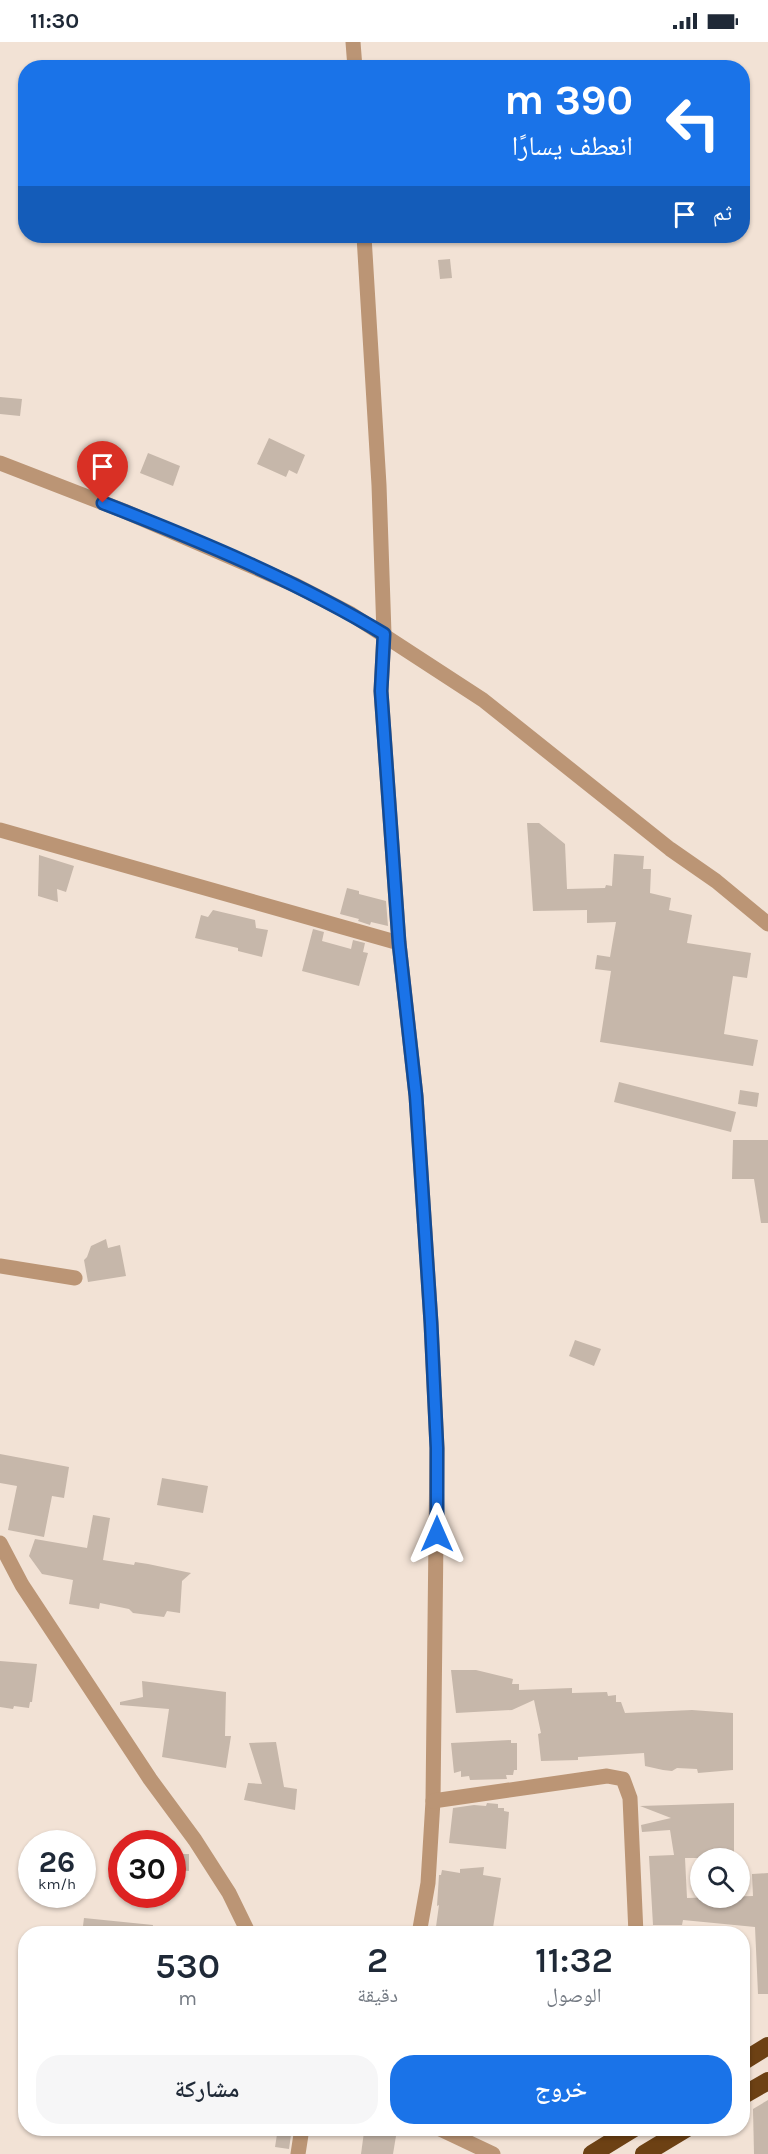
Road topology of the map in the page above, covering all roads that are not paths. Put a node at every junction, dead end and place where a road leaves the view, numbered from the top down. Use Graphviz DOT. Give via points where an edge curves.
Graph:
graph roads {
  1 [pos="353,42"];
  2 [pos="354,60"];
  3 [pos="364,243"];
  4 [pos="0,463"];
  5 [pos="384,634"];
  6 [pos="0,830"];
  7 [pos="768,924"];
  8 [pos="399,943"];
  9 [pos="0,1266"];
  10 [pos="75,1278"];
  11 [pos="0,1543"];
  12 [pos="433,1802"];
  13 [pos="245,1926"];
  14 [pos="420,1926"];
  15 [pos="636,1926"];
  16 [pos="768,2046"];
  17 [pos="750,2057"];
  18 [pos="768,2080"];
  19 [pos="750,2091"];
  20 [pos="301,2136"];
  21 [pos="455,2136"];
  22 [pos="621,2136"];
  23 [pos="674,2136"];
  24 [pos="298,2154"];
  25 [pos="493,2154"];
  26 [pos="592,2154"];
  27 [pos="644,2154"];
  1 -- 2 [label="street"];
  3 -- 5 [label="street"];
  4 -- 5 [label="street" via="124,511 295,585"];
  5 -- 7 [label="street" via="483,700"];
  5 -- 8 [label="street" via="381,691"];
  6 -- 8 [label="street"];
  8 -- 12 [label="street" via="416,1096 437,1448"];
  9 -- 10 [label="street"];
  11 -- 13 [label="street" via="28,1594 218,1875"];
  12 -- 14 [label="street" via="428,1883"];
  12 -- 15 [label="street" via="607,1776 623,1779 630,1798"];
  16 -- 17 [label="highway"];
  18 -- 19 [label="highway"];
  20 -- 24 [label="street"];
  21 -- 25 [label="street"];
  22 -- 26 [label="highway"];
  23 -- 27 [label="highway"];
}
